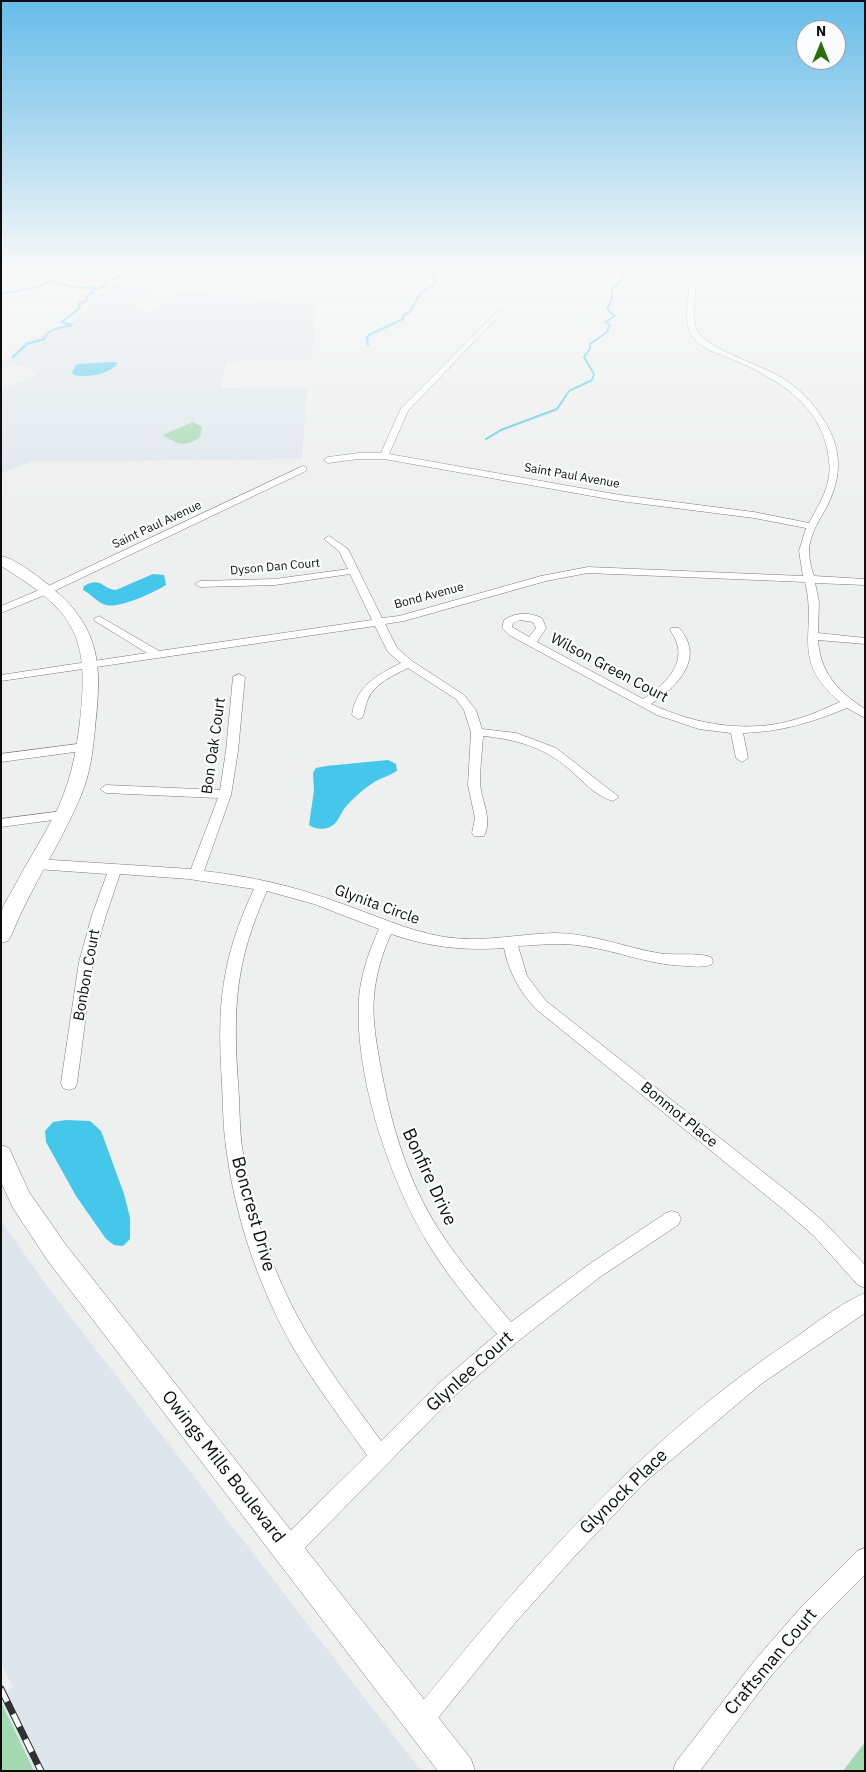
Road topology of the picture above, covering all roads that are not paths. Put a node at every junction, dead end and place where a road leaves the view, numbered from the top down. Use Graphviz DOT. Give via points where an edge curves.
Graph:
graph roads {
  1 [pos="463,349"];
  2 [pos="715,349"];
  3 [pos="384,456"];
  4 [pos="328,460"];
  5 [pos="304,470"];
  6 [pos="812,526"];
  7 [pos="329,539"];
  8 [pos="1,560"];
  9 [pos="353,571"];
  10 [pos="810,579"];
  11 [pos="865,582"];
  12 [pos="200,584"];
  13 [pos="48,590"];
  14 [pos="1,610"];
  15 [pos="99,620"];
  16 [pos="379,622"];
  17 [pos="676,630"];
  18 [pos="813,636"];
  19 [pos="865,641"];
  20 [pos="531,642"];
  21 [pos="156,654"];
  22 [pos="408,663"];
  23 [pos="91,664"];
  24 [pos="239,677"];
  25 [pos="1,678"];
  26 [pos="848,703"];
  27 [pos="643,704"];
  28 [pos="865,714"];
  29 [pos="358,715"];
  30 [pos="736,730"];
  31 [pos="477,732"];
  32 [pos="85,747"];
  33 [pos="1,758"];
  34 [pos="742,758"];
  35 [pos="106,789"];
  36 [pos="225,794"];
  37 [pos="613,797"];
  38 [pos="64,815"];
  39 [pos="1,823"];
  40 [pos="479,833"];
  41 [pos="37,864"];
  42 [pos="116,870"];
  43 [pos="196,874"];
  44 [pos="262,885"];
  45 [pos="387,927"];
  46 [pos="1,936"];
  47 [pos="510,942"];
  48 [pos="706,961"];
  49 [pos="69,1083"];
  50 [pos="1,1155"];
  51 [pos="672,1219"];
  52 [pos="865,1279"];
  53 [pos="865,1302"];
  54 [pos="510,1335"];
  55 [pos="380,1457"];
  56 [pos="288,1549"];
  57 [pos="865,1559"];
  58 [pos="421,1722"];
  59 [pos="459,1771"];
  60 [pos="685,1771"];
  1 -- 3 [label="street" via="404,410"];
  2 -- 6 [label="street" via="789,386 824,424 834,459 834,476 829,494"];
  3 -- 4 [label="street, Saint Paul Avenue"];
  3 -- 6 [label="street, Saint Paul Avenue" via="620,498 754,515"];
  5 -- 13 [label="street, Saint Paul Avenue"];
  6 -- 10 [label="street" via="804,551"];
  7 -- 9 [label="street" via="343,549"];
  8 -- 13 [label="main road"];
  9 -- 12 [label="street, Dyson Dan Court" via="275,582"];
  9 -- 16 [label="street"];
  10 -- 11 [label="street, Bond Avenue"];
  10 -- 16 [label="street, Bond Avenue" via="588,570 545,578 425,613"];
  10 -- 18 [label="street" via="814,599"];
  13 -- 14 [label="street, Saint Paul Avenue"];
  13 -- 23 [label="main road" via="78,626"];
  15 -- 21 [label="street"];
  16 -- 21 [label="street, Bond Avenue"];
  16 -- 22 [label="street" via="392,650"];
  17 -- 27 [label="street" via="683,641 684,652 678,676 669,687"];
  18 -- 19 [label="street"];
  18 -- 26 [label="street" via="813,654 818,669"];
  20 -- 27 [label="street, Wilson Green Court"];
  21 -- 23 [label="street, Bond Avenue"];
  22 -- 29 [label="street" via="364,693"];
  22 -- 31 [label="street" via="460,697 470,710"];
  23 -- 25 [label="street, Bond Avenue"];
  23 -- 32 [label="main road"];
  24 -- 36 [label="street, Bon Oak Court"];
  26 -- 28 [label="street"];
  26 -- 30 [label="street, Wilson Green Court" via="798,722"];
  27 -- 30 [label="street, Wilson Green Court" via="693,724"];
  30 -- 34 [label="street"];
  31 -- 37 [label="street" via="514,735 537,743 574,766 594,787"];
  31 -- 40 [label="street" via="474,785 481,818"];
  32 -- 33 [label="street"];
  32 -- 38 [label="main road" via="79,777"];
  35 -- 36 [label="street"];
  36 -- 43 [label="street, Bon Oak Court"];
  38 -- 39 [label="street"];
  38 -- 41 [label="main road"];
  41 -- 42 [label="street, Glynita Circle"];
  41 -- 46 [label="main road"];
  42 -- 43 [label="street, Glynita Circle"];
  42 -- 49 [label="street, Bonbon Court" via="86,962"];
  43 -- 44 [label="street, Glynita Circle"];
  44 -- 45 [label="street, Glynita Circle" via="315,900"];
  44 -- 55 [label="street, Boncrest Drive" via="241,937 227,1012 234,1147 243,1191 275,1289 293,1327"];
  45 -- 47 [label="street, Glynita Circle" via="446,943"];
  45 -- 54 [label="street, Bonfire Drive" via="370,969 365,1011 385,1128 414,1202 435,1239 474,1293"];
  47 -- 48 [label="street, Glynita Circle" via="575,939 651,957"];
  47 -- 52 [label="street, Bonmot Place" via="520,978 528,992 790,1204 819,1229"];
  50 -- 56 [label="main road, Owings Mills Boulevard" via="21,1200 56,1254"];
  51 -- 54 [label="street, Glynlee Court" via="594,1271"];
  53 -- 58 [label="street, Glynock Place" via="754,1377 637,1476 526,1594"];
  54 -- 55 [label="street, Glynlee Court" via="444,1392"];
  55 -- 56 [label="street, Glynlee Court"];
  56 -- 58 [label="main road, Owings Mills Boulevard"];
  57 -- 60 [label="street, Craftsman Court" via="811,1613 763,1668"];
  58 -- 59 [label="main road, Owings Mills Boulevard"];
}
